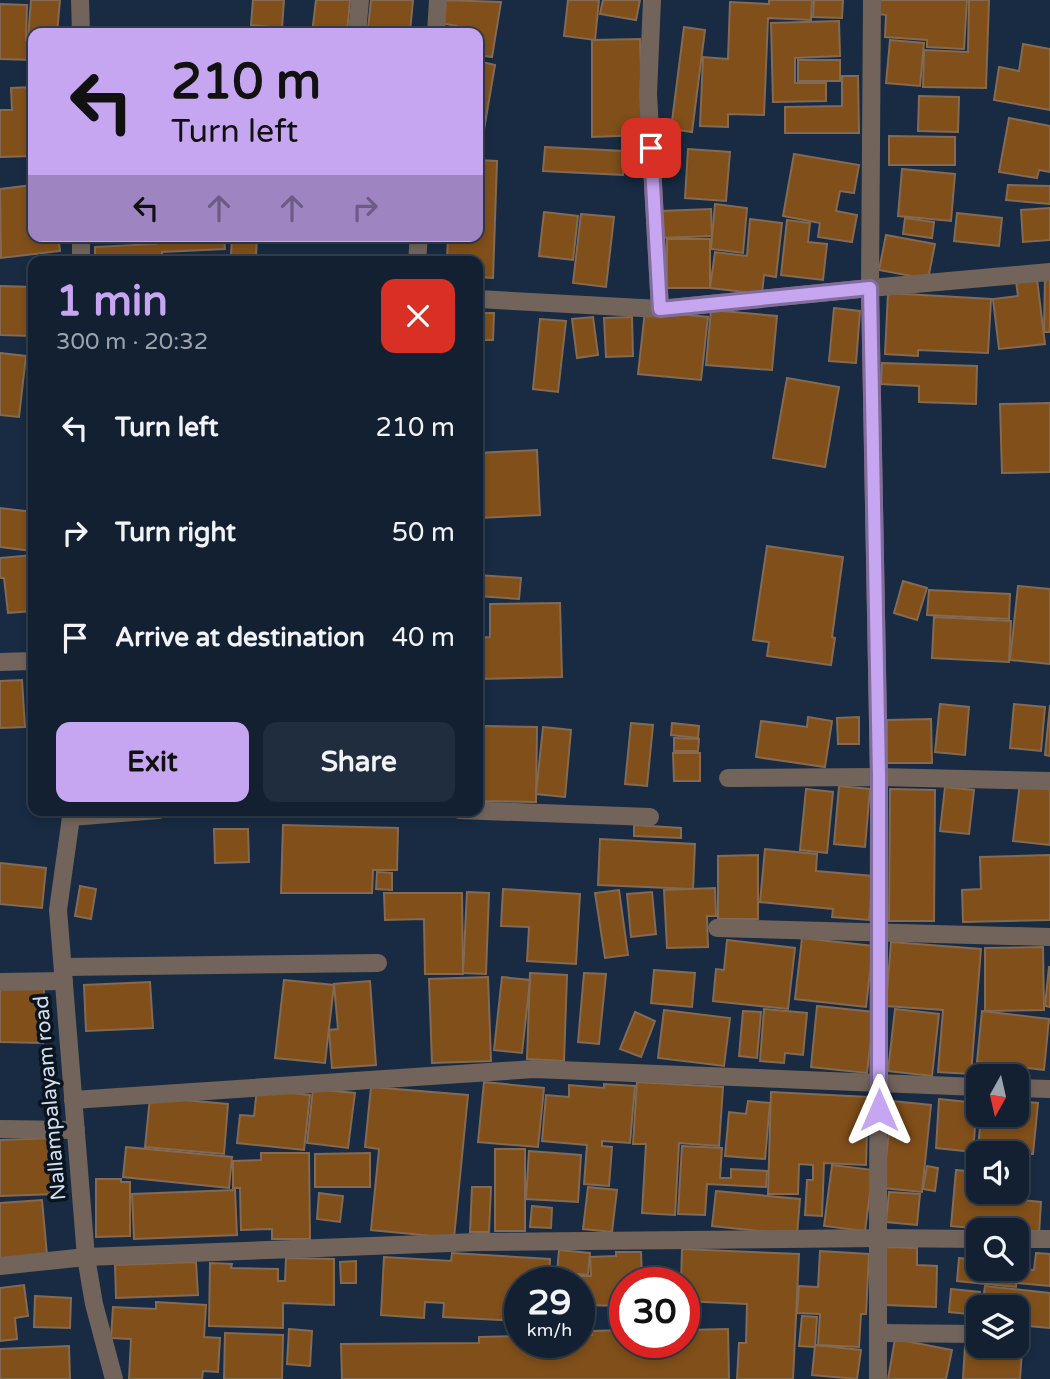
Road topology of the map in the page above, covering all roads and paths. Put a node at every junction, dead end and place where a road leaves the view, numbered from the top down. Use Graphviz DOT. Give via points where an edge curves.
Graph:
graph roads {
  1 [pos="80,0"];
  2 [pos="360,0"];
  3 [pos="438,0"];
  4 [pos="652,0"];
  5 [pos="872,0"];
  6 [pos="81,28"];
  7 [pos="357,28"];
  8 [pos="436,28"];
  9 [pos="1050,272"];
  10 [pos="870,288"];
  11 [pos="483,299"];
  12 [pos="660,309"];
  13 [pos="28,661"];
  14 [pos="0,662"];
  15 [pos="879,776"];
  16 [pos="728,778"];
  17 [pos="1050,781"];
  18 [pos="483,811"];
  19 [pos="72,816"];
  20 [pos="650,817"];
  21 [pos="716,928"];
  22 [pos="878,932"];
  23 [pos="1050,937"];
  24 [pos="378,963"];
  25 [pos="63,974"];
  26 [pos="0,982"];
  27 [pos="879,1085"];
  28 [pos="966,1087"];
  29 [pos="1029,1088"];
  30 [pos="1050,1089"];
  31 [pos="73,1100"];
  32 [pos="0,1129"];
  33 [pos="76,1130"];
  34 [pos="878,1238"];
  35 [pos="966,1239"];
  36 [pos="1029,1239"];
  37 [pos="1050,1239"];
  38 [pos="86,1257"];
  39 [pos="0,1266"];
  40 [pos="879,1333"];
  41 [pos="966,1335"];
  42 [pos="114,1379"];
  43 [pos="878,1379"];
  1 -- 6 [label="street"];
  2 -- 7 [label="street"];
  3 -- 8 [label="street"];
  4 -- 12 [label="street" via="648,94"];
  5 -- 10 [label="street"];
  9 -- 10 [label="street"];
  10 -- 12 [label="street"];
  10 -- 15 [label="street"];
  11 -- 12 [label="street"];
  13 -- 14 [label="street"];
  15 -- 16 [label="street"];
  15 -- 17 [label="street"];
  15 -- 22 [label="street"];
  18 -- 20 [label="street"];
  19 -- 25 [label="street, Nallampalayam road" via="58,910"];
  21 -- 22 [label="street"];
  22 -- 23 [label="street"];
  22 -- 27 [label="street"];
  24 -- 25 [label="street"];
  25 -- 26 [label="street"];
  25 -- 31 [label="street, Nallampalayam road"];
  27 -- 28 [label="street"];
  27 -- 31 [label="street" via="534,1069"];
  27 -- 34 [label="street"];
  29 -- 30 [label="street"];
  31 -- 33 [label="street, Nallampalayam road"];
  32 -- 33 [label="street"];
  33 -- 38 [label="street, Nallampalayam road"];
  34 -- 35 [label="street"];
  34 -- 38 [label="street" via="476,1242"];
  34 -- 40 [label="street"];
  36 -- 37 [label="street"];
  38 -- 39 [label="street"];
  38 -- 42 [label="street, Nallampalayam road" via="93,1304"];
  40 -- 41 [label="street"];
  40 -- 43 [label="street"];
}
